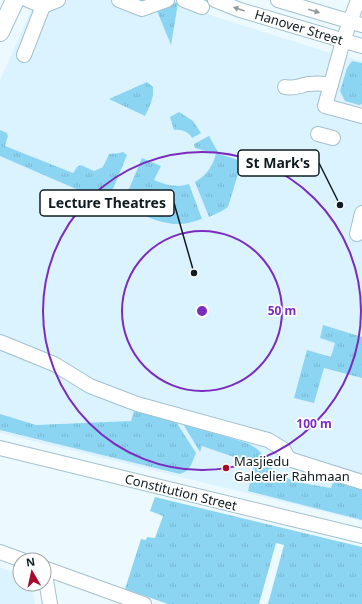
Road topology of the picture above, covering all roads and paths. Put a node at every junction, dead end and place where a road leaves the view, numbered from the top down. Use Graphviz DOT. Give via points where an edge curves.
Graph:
graph roads {
  1 [pos="15,0"];
  2 [pos="28,0"];
  3 [pos="58,0"];
  4 [pos="119,0"];
  5 [pos="167,0"];
  6 [pos="184,0"];
  7 [pos="215,0"];
  8 [pos="278,0"];
  9 [pos="358,0"];
  10 [pos="43,6"];
  11 [pos="202,7"];
  12 [pos="356,23"];
  13 [pos="0,32"];
  14 [pos="343,41"];
  15 [pos="362,46"];
  16 [pos="24,54"];
  17 [pos="331,85"];
  18 [pos="285,87"];
  19 [pos="362,116"];
  20 [pos="318,134"];
  21 [pos="333,138"];
  22 [pos="362,213"];
  23 [pos="357,234"];
  24 [pos="0,342"];
  25 [pos="0,450"];
  26 [pos="362,482"];
  27 [pos="362,536"];
  28 [pos="0,552"];
  29 [pos="12,556"];
  30 [pos="52,571"];
  31 [pos="48,592"];
  32 [pos="118,599"];
  33 [pos="50,604"];
  34 [pos="144,604"];
  1 -- 13 [label="main road"];
  2 -- 10 [label="street"];
  3 -- 10 [label="street"];
  4 -- 5 [label="street" via="142,9"];
  6 -- 11 [label="street"];
  14 -- 7 [label="street, Hanover Street, one-way"];
  8 -- 12 [label="street, Hanover Street, one-way"];
  9 -- 12 [label="street"];
  10 -- 16 [label="street"];
  12 -- 14 [label="street"];
  14 -- 15 [label="street, Hanover Street"];
  14 -- 17 [label="street"];
  17 -- 18 [label="street" via="322,83 293,89"];
  17 -- 19 [label="street" via="325,106"];
  20 -- 21 [label="street"];
  22 -- 23 [label="street"];
  24 -- 26 [label="street" via="54,364 90,386 147,407 268,440 292,460"];
  25 -- 27 [label="street, Constitution Street"];
  28 -- 29 [label="street"];
  30 -- 32 [label="street"];
  31 -- 33 [label="street"];
  32 -- 34 [label="street"];
}
